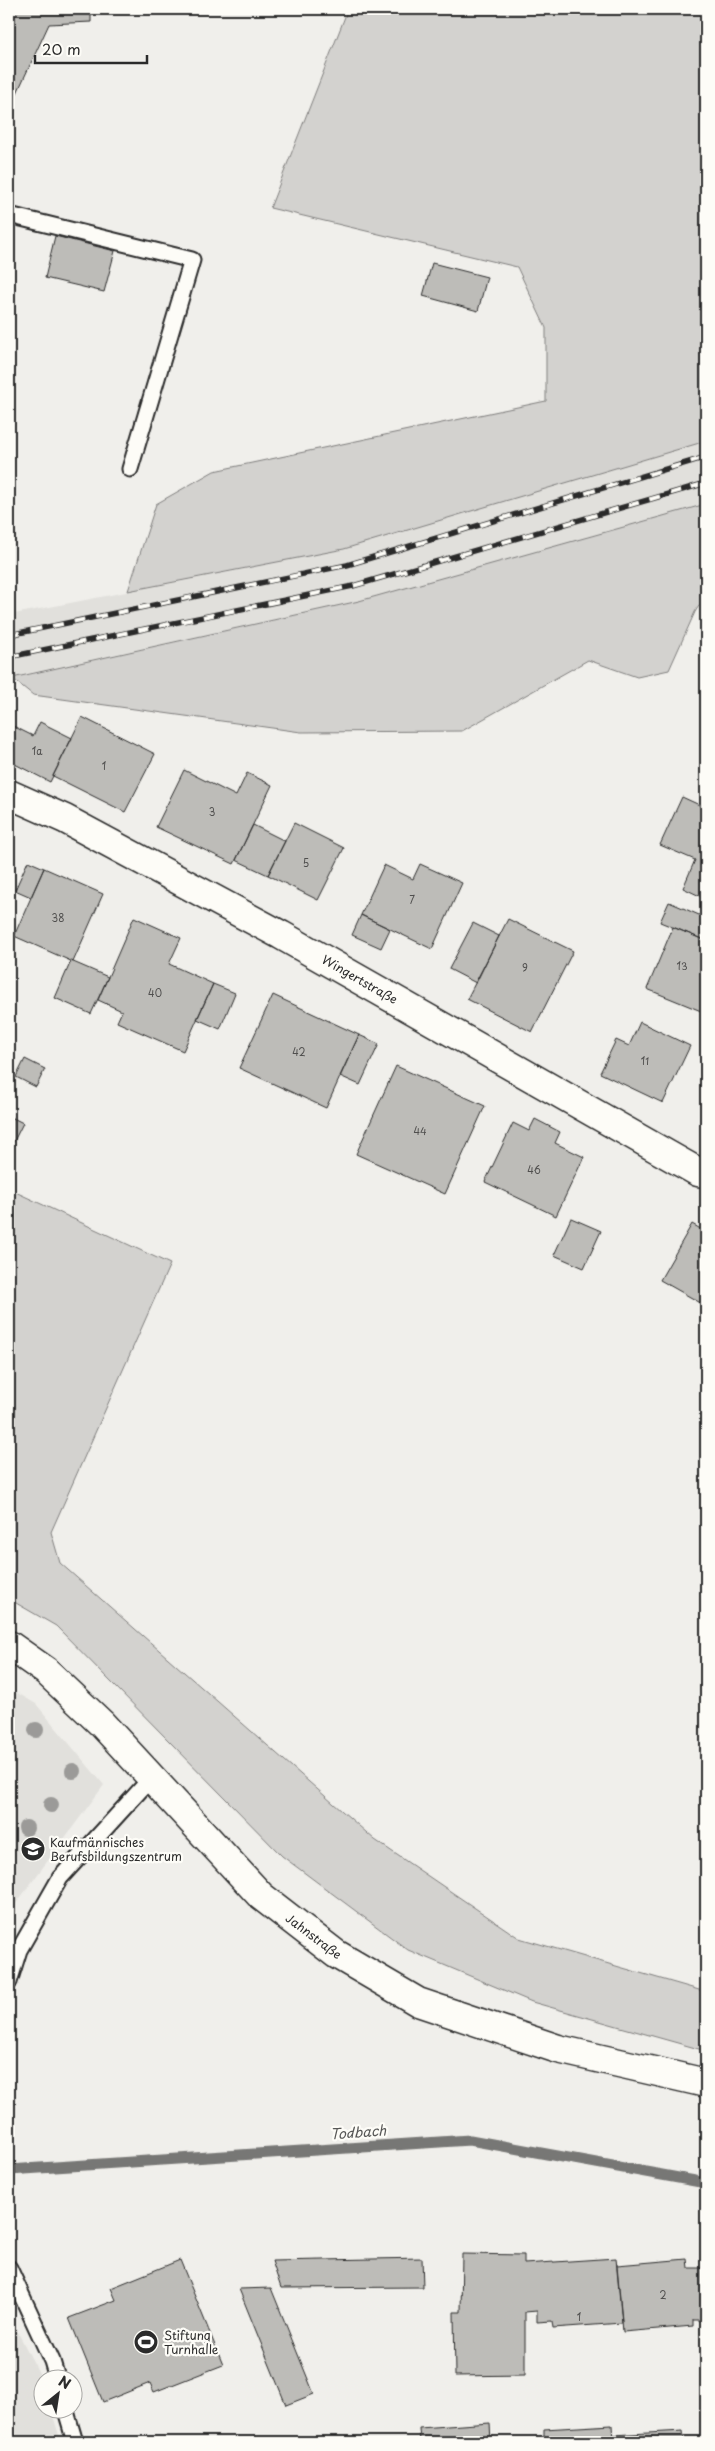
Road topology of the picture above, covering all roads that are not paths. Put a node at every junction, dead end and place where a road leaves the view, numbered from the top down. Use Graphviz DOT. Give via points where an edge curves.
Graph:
graph roads {
  1 [pos="9,215"];
  2 [pos="130,469"];
  3 [pos="9,794"];
  4 [pos="706,1173"];
  5 [pos="9,1646"];
  6 [pos="152,1776"];
  7 [pos="9,1982"];
  8 [pos="706,2083"];
  9 [pos="9,2268"];
  10 [pos="54,2368"];
  11 [pos="68,2418"];
  12 [pos="75,2442"];
  1 -- 2 [label="lane" via="192,260"];
  3 -- 4 [label="street, Wingertstraße" via="65,819 281,935 698,1172"];
  5 -- 6 [label="street, Jahnstraße" via="46,1671"];
  6 -- 7 [label="lane" via="60,1878 19,1950"];
  6 -- 8 [label="street, Jahnstraße" via="261,1896 336,1954 418,2002 558,2049"];
  9 -- 10 [label="lane"];
  11 -- 12 [label="lane"];
}
